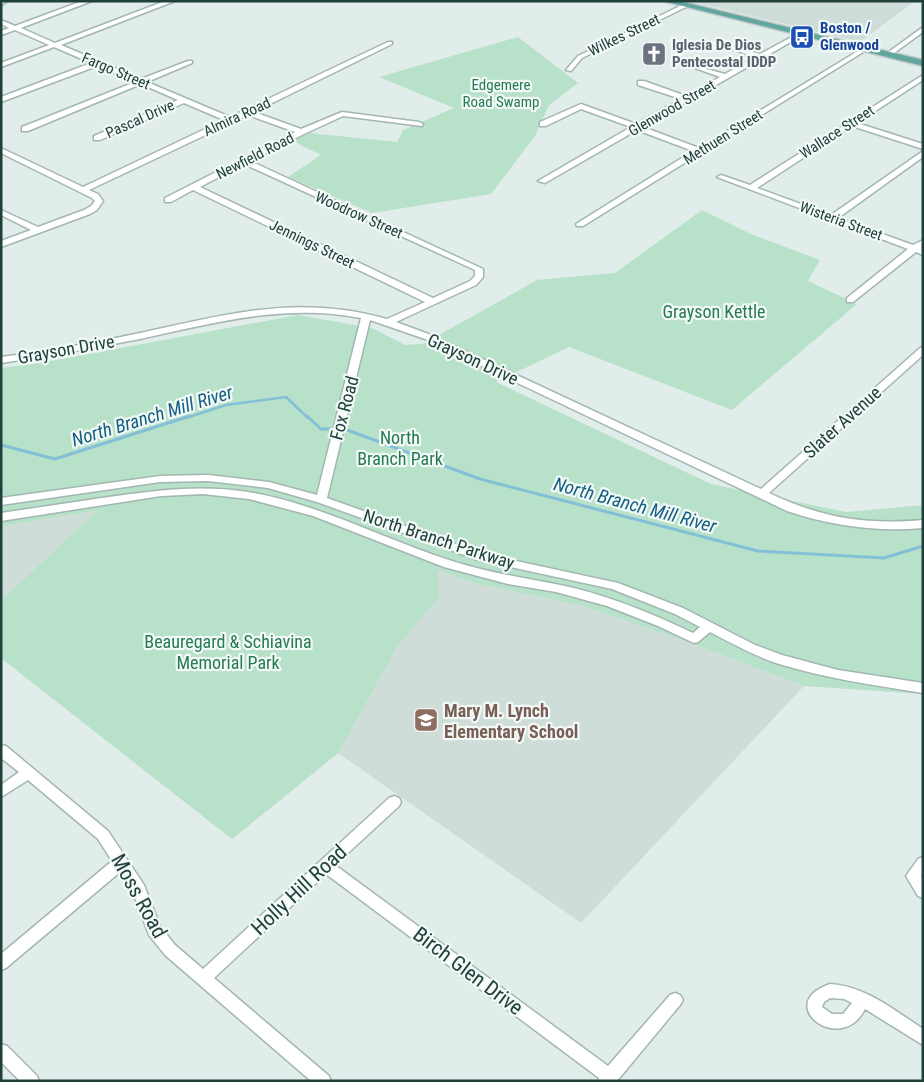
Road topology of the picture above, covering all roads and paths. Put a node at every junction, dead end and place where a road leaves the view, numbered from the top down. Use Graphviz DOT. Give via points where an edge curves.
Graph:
graph roads {
  1 [pos="5,1"];
  2 [pos="89,1"];
  3 [pos="172,1"];
  4 [pos="667,1"];
  5 [pos="1,2"];
  6 [pos="684,6"];
  7 [pos="1,22"];
  8 [pos="15,28"];
  9 [pos="923,29"];
  10 [pos="1,33"];
  11 [pos="801,34"];
  12 [pos="390,43"];
  13 [pos="55,45"];
  14 [pos="725,45"];
  15 [pos="865,49"];
  16 [pos="888,55"];
  17 [pos="761,56"];
  18 [pos="190,62"];
  19 [pos="97,63"];
  20 [pos="923,63"];
  21 [pos="1,65"];
  22 [pos="697,67"];
  23 [pos="569,70"];
  24 [pos="727,77"];
  25 [pos="923,77"];
  26 [pos="141,82"];
  27 [pos="641,83"];
  28 [pos="688,99"];
  29 [pos="1,100"];
  30 [pos="184,100"];
  31 [pos="247,112"];
  32 [pos="230,120"];
  33 [pos="851,123"];
  34 [pos="419,124"];
  35 [pos="543,124"];
  36 [pos="638,128"];
  37 [pos="26,129"];
  38 [pos="300,132"];
  39 [pos="97,138"];
  40 [pos="923,147"];
  41 [pos="700,151"];
  42 [pos="3,152"];
  43 [pos="923,153"];
  44 [pos="245,162"];
  45 [pos="722,177"];
  46 [pos="542,181"];
  47 [pos="193,187"];
  48 [pos="751,188"];
  49 [pos="83,190"];
  50 [pos="168,200"];
  51 [pos="1,212"];
  52 [pos="832,218"];
  53 [pos="580,224"];
  54 [pos="37,230"];
  55 [pos="923,242"];
  56 [pos="1,244"];
  57 [pos="918,250"];
  58 [pos="850,300"];
  59 [pos="431,302"];
  60 [pos="366,316"];
  61 [pos="389,322"];
  62 [pos="923,350"];
  63 [pos="1,360"];
  64 [pos="762,494"];
  65 [pos="321,500"];
  66 [pos="1,502"];
  67 [pos="1,517"];
  68 [pos="923,524"];
  69 [pos="709,626"];
  70 [pos="923,688"];
  71 [pos="1,750"];
  72 [pos="28,773"];
  73 [pos="1,792"];
  74 [pos="394,802"];
  75 [pos="122,861"];
  76 [pos="923,863"];
  77 [pos="326,866"];
  78 [pos="923,892"];
  79 [pos="1,963"];
  80 [pos="204,978"];
  81 [pos="675,1000"];
  82 [pos="862,1000"];
  83 [pos="923,1038"];
  84 [pos="1,1051"];
  85 [pos="608,1079"];
  86 [pos="31,1081"];
  87 [pos="323,1081"];
  1 -- 5 [label="street"];
  2 -- 8 [label="street"];
  3 -- 13 [label="street"];
  4 -- 6 [label="main road"];
  6 -- 11 [label="main road"];
  6 -- 23 [label="street, Wilkes Street" via="580,57"];
  7 -- 8 [label="street, Fargo Street"];
  8 -- 10 [label="street"];
  8 -- 13 [label="street, Fargo Street"];
  9 -- 16 [label="street"];
  11 -- 15 [label="main road"];
  11 -- 17 [label="street, Glenwood Street"];
  12 -- 31 [label="street, Almira Road"];
  13 -- 19 [label="street, Fargo Street"];
  13 -- 21 [label="street"];
  14 -- 17 [label="street"];
  15 -- 16 [label="main road"];
  15 -- 41 [label="street, Methuen Street"];
  16 -- 20 [label="main road"];
  17 -- 24 [label="street, Glenwood Street"];
  18 -- 26 [label="street"];
  19 -- 26 [label="street, Fargo Street"];
  19 -- 29 [label="street"];
  22 -- 24 [label="street"];
  24 -- 28 [label="street, Glenwood Street"];
  25 -- 33 [label="street, Wallace Street"];
  26 -- 30 [label="street, Fargo Street"];
  26 -- 37 [label="street"];
  27 -- 28 [label="street"];
  28 -- 36 [label="street, Glenwood Street"];
  30 -- 32 [label="street, Fargo Street"];
  30 -- 39 [label="street, Pascal Drive"];
  31 -- 32 [label="street, Almira Road"];
  31 -- 38 [label="street"];
  32 -- 49 [label="street, Almira Road"];
  33 -- 40 [label="street"];
  33 -- 48 [label="street, Wallace Street"];
  34 -- 38 [label="street, Newfield Road" via="342,114"];
  35 -- 36 [label="street" via="581,106"];
  36 -- 41 [label="street"];
  36 -- 46 [label="street, Glenwood Street"];
  38 -- 44 [label="street, Newfield Road"];
  41 -- 53 [label="street, Methuen Street"];
  42 -- 49 [label="street"];
  43 -- 52 [label="street"];
  44 -- 47 [label="street, Newfield Road"];
  44 -- 59 [label="street, Woodrow Street" via="479,270 474,283"];
  45 -- 48 [label="street"];
  47 -- 50 [label="street, Newfield Road"];
  47 -- 59 [label="street, Jennings Street"];
  48 -- 52 [label="street, Wisteria Street"];
  49 -- 54 [label="street" via="98,199 98,205"];
  51 -- 54 [label="street"];
  52 -- 57 [label="street, Wisteria Street"];
  54 -- 56 [label="street"];
  55 -- 57 [label="street"];
  57 -- 58 [label="street"];
  59 -- 61 [label="street"];
  60 -- 61 [label="street, Grayson Drive"];
  60 -- 63 [label="street, Grayson Drive" via="318,309 266,311 64,351"];
  60 -- 65 [label="street, Fox Road"];
  61 -- 64 [label="street, Grayson Drive" via="433,339"];
  62 -- 64 [label="street, Slater Avenue"];
  64 -- 68 [label="street, Grayson Drive" via="802,512 845,524"];
  65 -- 66 [label="street, North Branch Parkway" via="255,482 179,478"];
  65 -- 69 [label="street, North Branch Parkway" via="482,557 614,586"];
  67 -- 69 [label="street" via="161,493 203,491 249,496 316,513 448,564 611,603 694,639"];
  69 -- 70 [label="street, North Branch Parkway" via="751,648 808,668"];
  71 -- 72 [label="street, Moss Road"];
  72 -- 73 [label="street"];
  72 -- 75 [label="street, Moss Road" via="103,835"];
  74 -- 77 [label="street, Holly Hill Road"];
  75 -- 79 [label="street"];
  75 -- 80 [label="street, Moss Road" via="140,889 154,930 170,950"];
  76 -- 78 [label="street" via="913,876"];
  77 -- 80 [label="street, Holly Hill Road"];
  77 -- 85 [label="street, Birch Glen Drive"];
  80 -- 87 [label="street, Moss Road"];
  81 -- 85 [label="street"];
  82 -- 83 [label="street"];
  84 -- 86 [label="street"];
}
